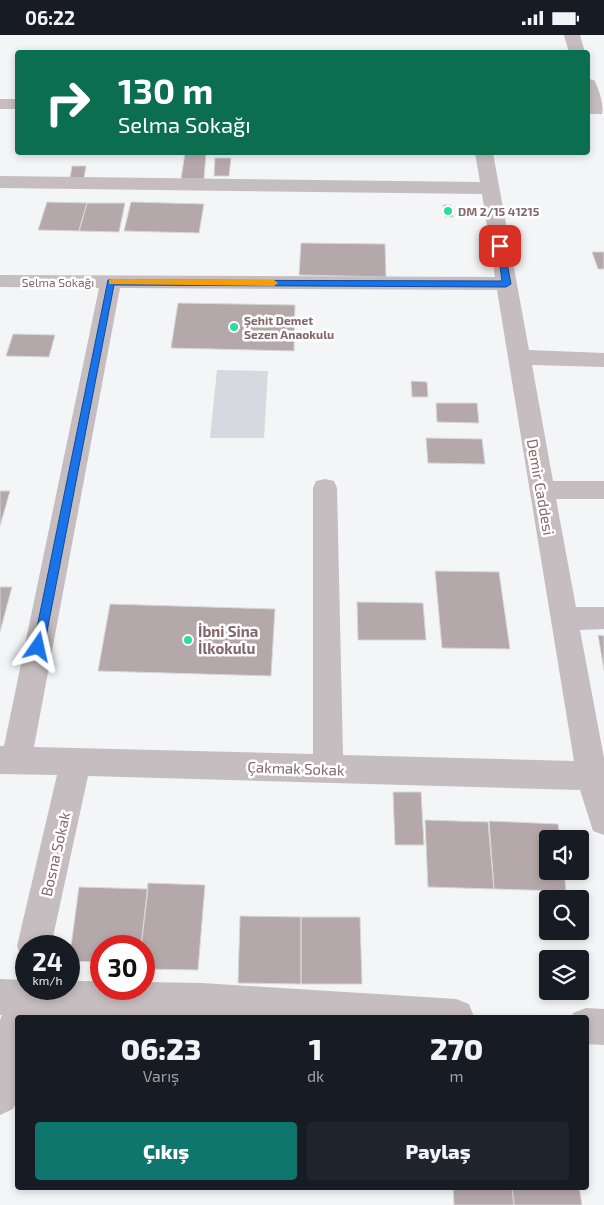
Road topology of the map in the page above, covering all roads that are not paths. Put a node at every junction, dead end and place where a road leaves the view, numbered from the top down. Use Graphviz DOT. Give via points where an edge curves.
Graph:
graph roads {
  1 [pos="572,35"];
  2 [pos="577,50"];
  3 [pos="590,90"];
  4 [pos="0,104"];
  5 [pos="15,104"];
  6 [pos="596,110"];
  7 [pos="484,155"];
  8 [pos="0,182"];
  9 [pos="490,188"];
  10 [pos="0,281"];
  11 [pos="111,282"];
  12 [pos="506,284"];
  13 [pos="520,357"];
  14 [pos="604,360"];
  15 [pos="325,488"];
  16 [pos="604,489"];
  17 [pos="542,490"];
  18 [pos="604,618"];
  19 [pos="564,619"];
  20 [pos="8,760"];
  21 [pos="76,761"];
  22 [pos="328,768"];
  23 [pos="598,776"];
  24 [pos="604,820"];
  25 [pos="36,935"];
  26 [pos="17,1002"];
  27 [pos="424,1015"];
  28 [pos="589,1026"];
  29 [pos="604,1027"];
  30 [pos="0,1096"];
  1 -- 2 [label="street"];
  3 -- 6 [label="street"];
  4 -- 5 [label="street"];
  7 -- 9 [label="street, Demir Caddesi"];
  8 -- 9 [label="street"];
  9 -- 12 [label="street, Demir Caddesi"];
  10 -- 11 [label="street, Selma Sokağı"];
  11 -- 12 [label="street, Selma Sokağı"];
  11 -- 20 [label="street"];
  12 -- 13 [label="street, Demir Caddesi"];
  13 -- 14 [label="street"];
  13 -- 17 [label="street, Demir Caddesi"];
  15 -- 22 [label="street"];
  16 -- 17 [label="street"];
  17 -- 19 [label="street, Demir Caddesi"];
  18 -- 19 [label="street"];
  19 -- 23 [label="street, Demir Caddesi"];
  20 -- 21 [label="street, Çakmak Sokak"];
  21 -- 22 [label="street, Çakmak Sokak"];
  21 -- 25 [label="street, Bosna Sokak"];
  22 -- 23 [label="street, Çakmak Sokak"];
  23 -- 24 [label="street, Demir Caddesi"];
  26 -- 27 [label="street" via="202,1001"];
  26 -- 30 [label="street"];
  28 -- 29 [label="street"];
}
